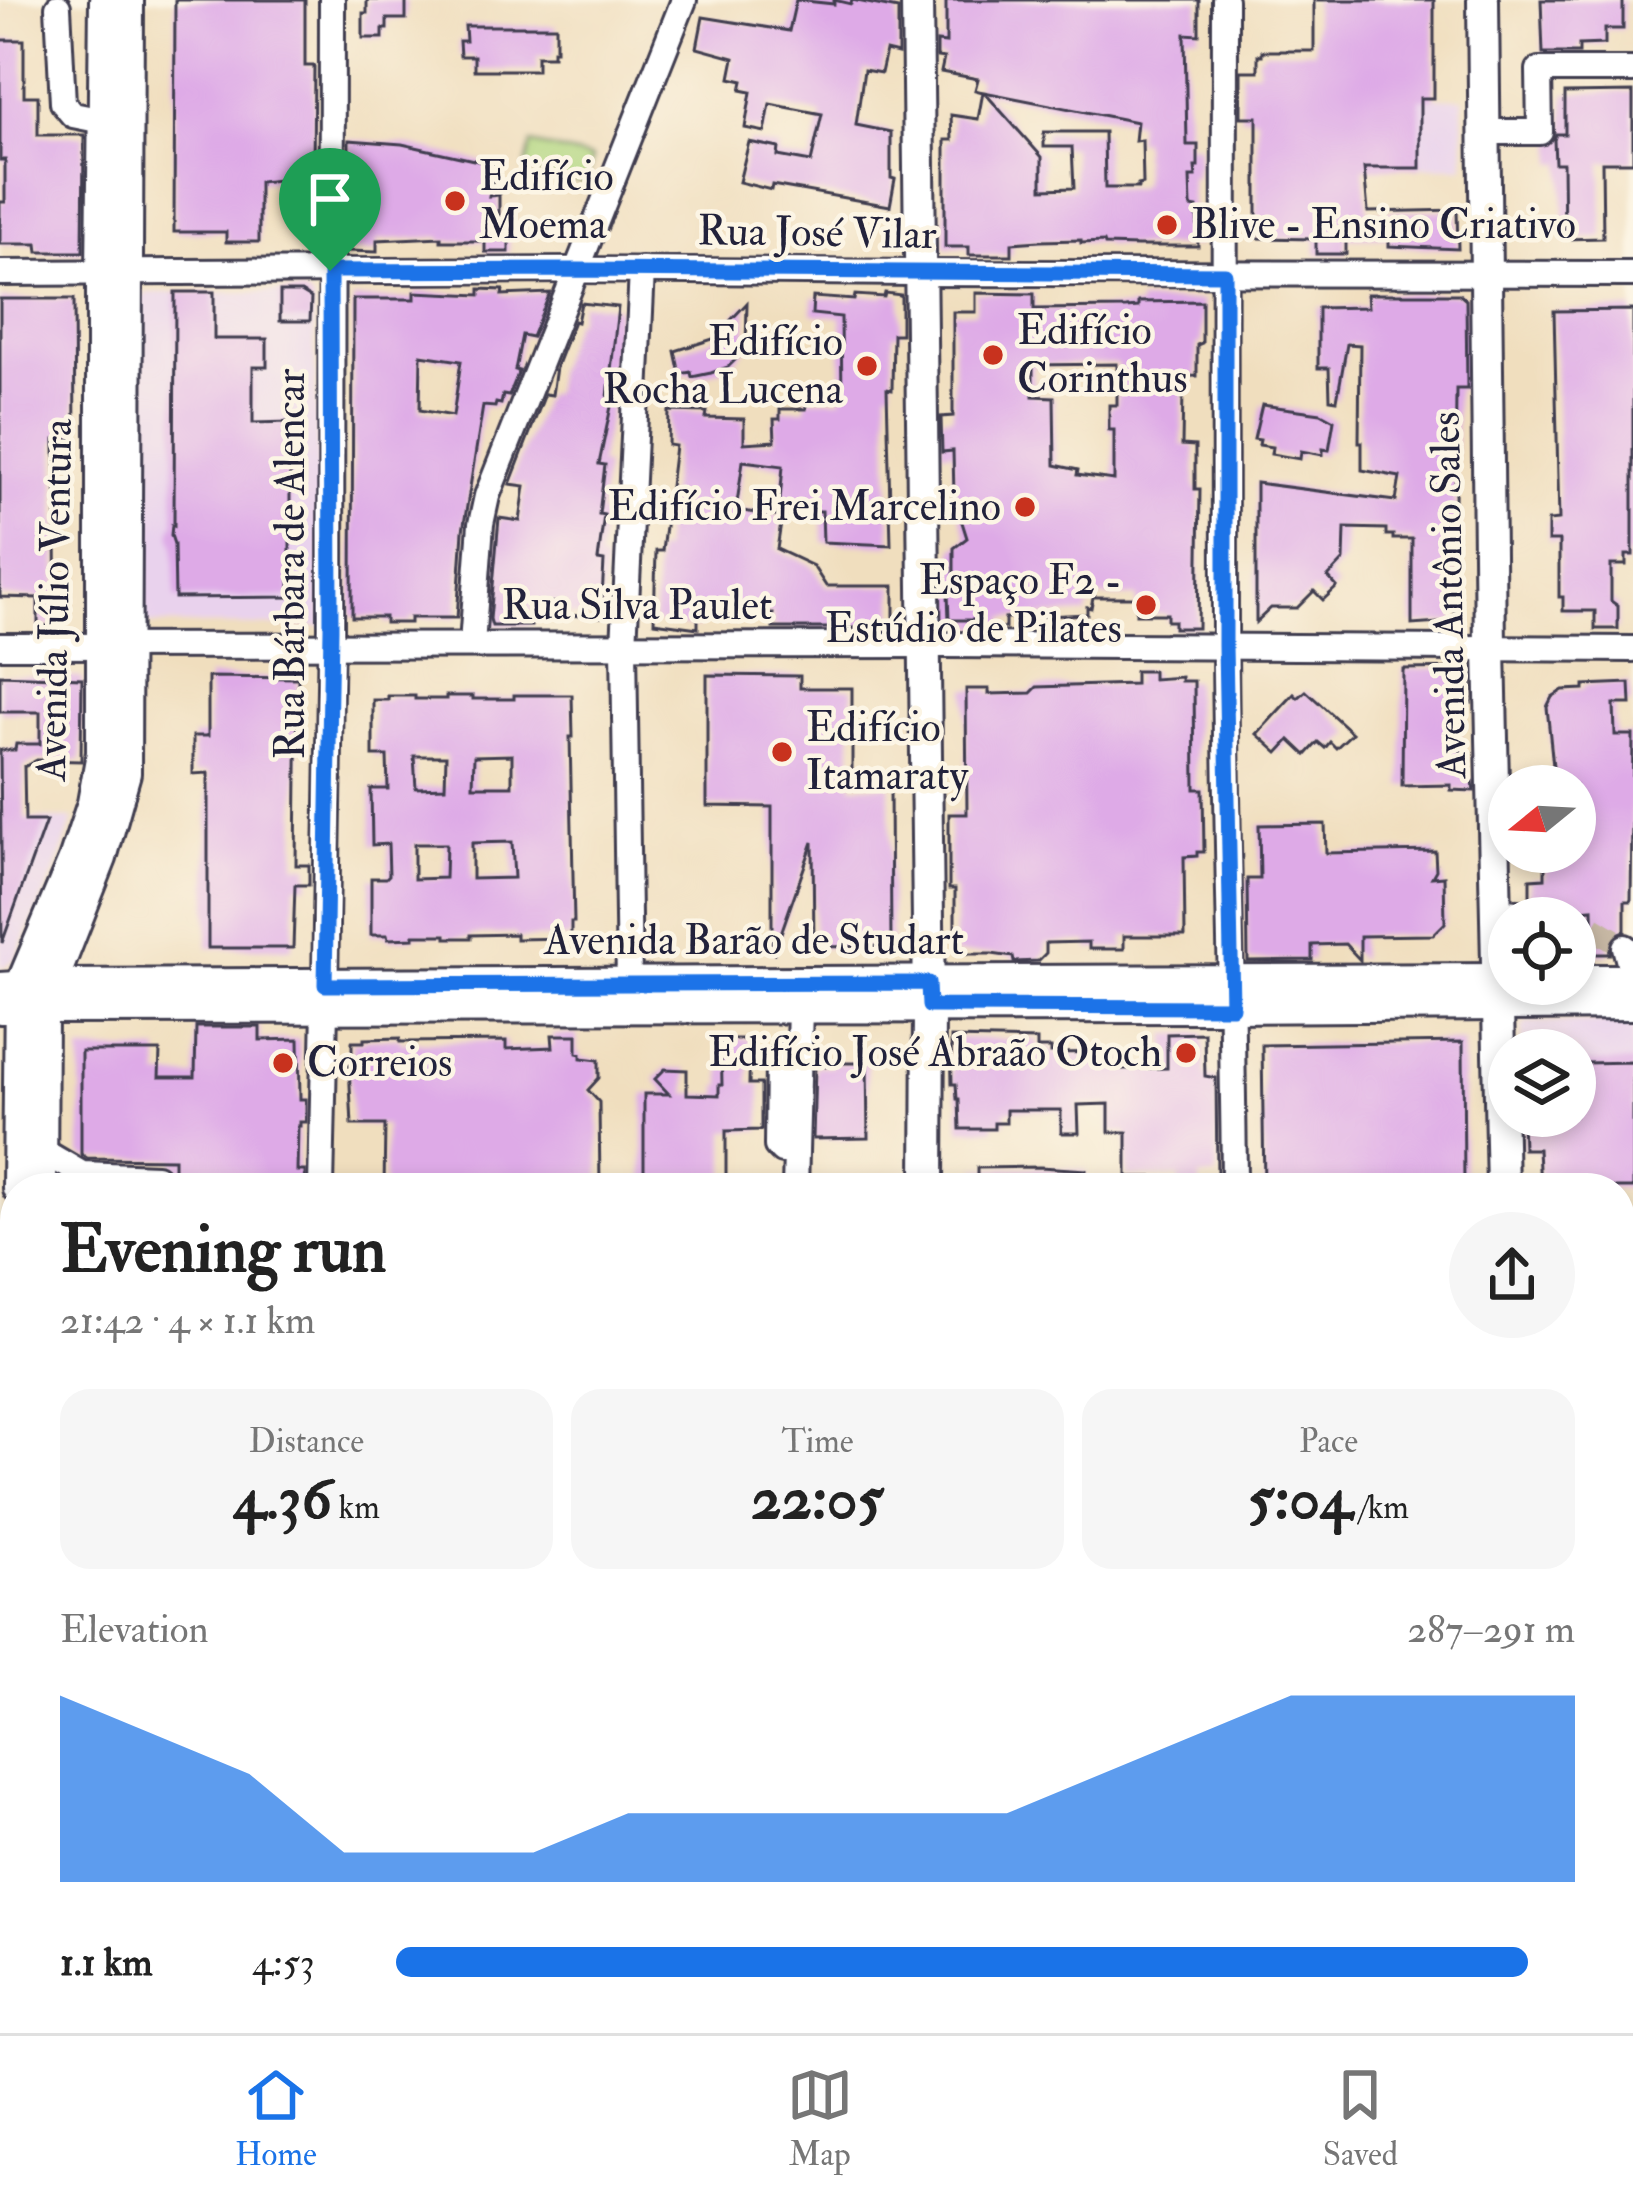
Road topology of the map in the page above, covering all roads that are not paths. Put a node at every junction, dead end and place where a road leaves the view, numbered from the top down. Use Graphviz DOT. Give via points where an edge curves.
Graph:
graph roads {
  1 [pos="105,0"];
  2 [pos="128,0"];
  3 [pos="332,0"];
  4 [pos="684,0"];
  5 [pos="917,0"];
  6 [pos="1226,0"];
  7 [pos="1483,0"];
  8 [pos="58,7"];
  9 [pos="1633,70"];
  10 [pos="104,121"];
  11 [pos="1485,132"];
  12 [pos="576,270"];
  13 [pos="642,270"];
  14 [pos="330,271"];
  15 [pos="114,273"];
  16 [pos="920,273"];
  17 [pos="0,274"];
  18 [pos="1225,274"];
  19 [pos="1487,274"];
  20 [pos="1633,274"];
  21 [pos="472,644"];
  22 [pos="924,645"];
  23 [pos="0,646"];
  24 [pos="115,646"];
  25 [pos="331,646"];
  26 [pos="624,646"];
  27 [pos="1225,646"];
  28 [pos="1490,648"];
  29 [pos="1633,649"];
  30 [pos="1497,897"];
  31 [pos="1625,947"];
  32 [pos="1633,979"];
  33 [pos="1596,980"];
  34 [pos="628,984"];
  35 [pos="1488,987"];
  36 [pos="929,994"];
  37 [pos="1231,995"];
  38 [pos="325,996"];
  39 [pos="22,998"];
  40 [pos="1596,999"];
  41 [pos="1633,1004"];
  42 [pos="1502,1005"];
  43 [pos="800,1008"];
  44 [pos="41,1150"];
  45 [pos="18,1173"];
  46 [pos="41,1173"];
  47 [pos="64,1173"];
  48 [pos="321,1173"];
  49 [pos="795,1173"];
  50 [pos="928,1173"];
  51 [pos="1234,1173"];
  52 [pos="1502,1173"];
  1 -- 10 [label="main road, Avenida Júlio Ventura"];
  2 -- 15 [label="main road, Avenida Júlio Ventura"];
  3 -- 14 [label="street, Rua Bárbara de Alencar"];
  4 -- 12 [label="street"];
  5 -- 16 [label="main road"];
  6 -- 18 [label="street"];
  7 -- 11 [label="main road, Avenida Antônio Sales"];
  8 -- 10 [label="street" via="63,103 73,115"];
  9 -- 11 [label="street" via="1539,70 1540,132"];
  10 -- 15 [label="main road, Avenida Júlio Ventura"];
  11 -- 19 [label="main road, Avenida Antônio Sales"];
  12 -- 13 [label="street, Rua José Vilar"];
  12 -- 14 [label="street, Rua José Vilar"];
  12 -- 21 [label="street" via="488,496"];
  13 -- 16 [label="street, Rua José Vilar"];
  13 -- 26 [label="street"];
  14 -- 15 [label="street, Rua José Vilar"];
  14 -- 25 [label="street, Rua Bárbara de Alencar"];
  15 -- 17 [label="street, Rua José Vilar"];
  15 -- 24 [label="main road, Avenida Júlio Ventura"];
  16 -- 18 [label="street, Rua José Vilar"];
  16 -- 22 [label="main road"];
  18 -- 19 [label="street, Rua José Vilar"];
  18 -- 27 [label="street"];
  19 -- 20 [label="street, Rua José Vilar"];
  19 -- 28 [label="main road, Avenida Antônio Sales"];
  21 -- 25 [label="street, Rua Silva Paulet"];
  21 -- 26 [label="street, Rua Silva Paulet"];
  22 -- 26 [label="street, Rua Silva Paulet"];
  22 -- 27 [label="street, Rua Silva Paulet"];
  22 -- 36 [label="main road"];
  23 -- 24 [label="street, Rua Silva Paulet"];
  24 -- 25 [label="street, Rua Silva Paulet"];
  24 -- 39 [label="main road, Avenida Júlio Ventura" via="125,773 101,858"];
  25 -- 38 [label="street, Rua Bárbara de Alencar"];
  26 -- 34 [label="street"];
  27 -- 28 [label="street, Rua Silva Paulet"];
  27 -- 37 [label="street"];
  28 -- 29 [label="street, Rua Silva Paulet"];
  28 -- 30 [label="main road, Avenida Antônio Sales"];
  31 -- 32 [label="street"];
  32 -- 33 [label="main road"];
  34 -- 36 [label="main road, Avenida Barão de Studart"];
  34 -- 38 [label="main road, Avenida Barão de Studart"];
  35 -- 37 [label="main road, Avenida Barão de Studart"];
  36 -- 37 [label="main road, Avenida Barão de Studart"];
  36 -- 43 [label="main road, Avenida Barão de Studart"];
  36 -- 50 [label="main road"];
  37 -- 51 [label="street"];
  38 -- 39 [label="main road, Avenida Barão de Studart"];
  38 -- 39 [label="main road, Avenida Barão de Studart" via="183,977"];
  38 -- 43 [label="main road, Avenida Barão de Studart"];
  38 -- 48 [label="street, Rua Bárbara de Alencar"];
  39 -- 44 [label="main road, Avenida Júlio Ventura"];
  39 -- 45 [label="main road, Avenida Júlio Ventura"];
  40 -- 41 [label="main road, Avenida Barão de Studart"];
  42 -- 52 [label="main road, Avenida Antônio Sales"];
  43 -- 49 [label="street" via="799,1053 778,1058 776,1146 796,1150"];
  44 -- 46 [label="main road, Avenida Júlio Ventura"];
  44 -- 47 [label="street"];
}
